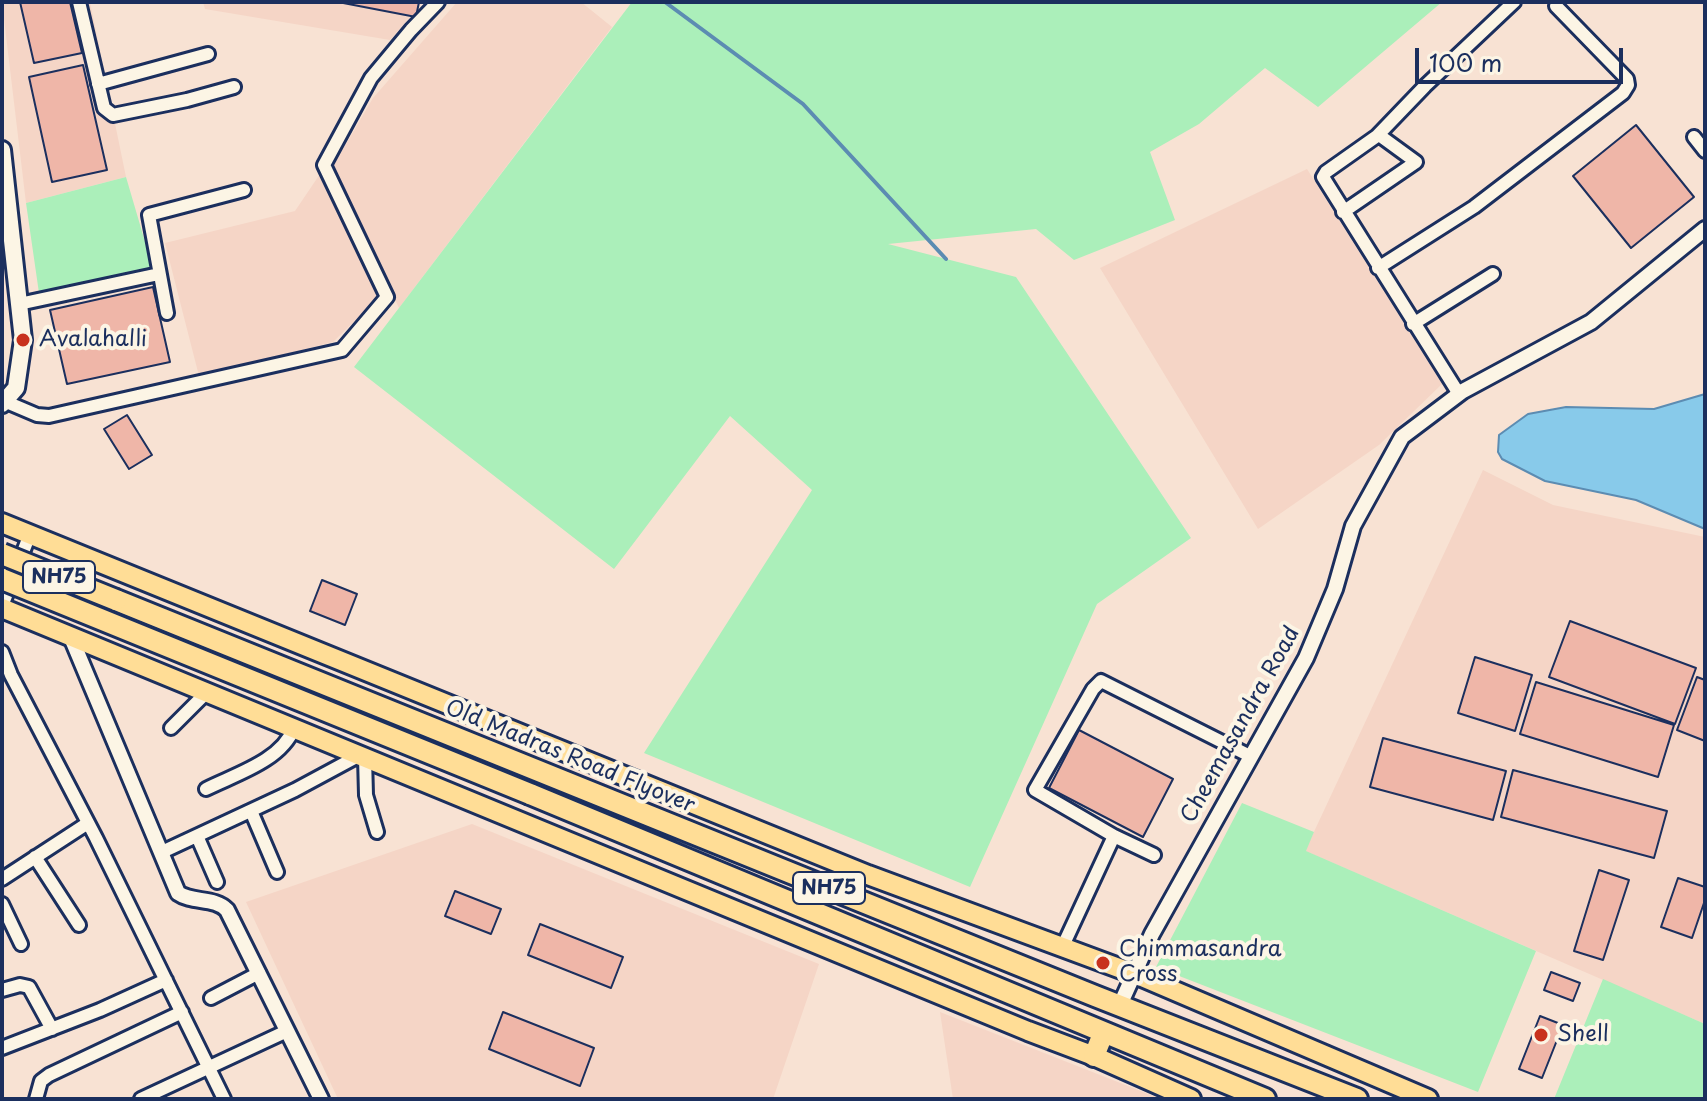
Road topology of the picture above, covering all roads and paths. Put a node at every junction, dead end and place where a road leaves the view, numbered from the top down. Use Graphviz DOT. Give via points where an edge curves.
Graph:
graph roads {
  1 [pos="79,2"];
  2 [pos="438,2"];
  3 [pos="1514,2"];
  4 [pos="1556,6"];
  5 [pos="208,54"];
  6 [pos="98,84"];
  7 [pos="234,87"];
  8 [pos="1379,135"];
  9 [pos="1694,137"];
  10 [pos="2,150"];
  11 [pos="1705,151"];
  12 [pos="244,190"];
  13 [pos="1343,212"];
  14 [pos="6,220"];
  15 [pos="1705,229"];
  16 [pos="1378,268"];
  17 [pos="159,274"];
  18 [pos="1493,274"];
  19 [pos="19,304"];
  20 [pos="167,313"];
  21 [pos="1413,324"];
  22 [pos="1459,394"];
  23 [pos="3,402"];
  24 [pos="2,523"];
  25 [pos="30,534"];
  26 [pos="2,554"];
  27 [pos="2,579"];
  28 [pos="2,607"];
  29 [pos="70,635"];
  30 [pos="2,652"];
  31 [pos="207,692"];
  32 [pos="171,728"];
  33 [pos="294,728"];
  34 [pos="362,756"];
  35 [pos="1250,756"];
  36 [pos="206,789"];
  37 [pos="251,811"];
  38 [pos="88,823"];
  39 [pos="377,832"];
  40 [pos="197,836"];
  41 [pos="1114,836"];
  42 [pos="162,852"];
  43 [pos="1154,855"];
  44 [pos="35,857"];
  45 [pos="277,872"];
  46 [pos="2,879"];
  47 [pos="217,882"];
  48 [pos="2,904"];
  49 [pos="79,925"];
  50 [pos="21,944"];
  51 [pos="1062,948"];
  52 [pos="259,973"];
  53 [pos="1135,974"];
  54 [pos="166,980"];
  55 [pos="2,990"];
  56 [pos="211,998"];
  57 [pos="1120,1005"];
  58 [pos="182,1012"];
  59 [pos="52,1029"];
  60 [pos="287,1031"];
  61 [pos="1103,1034"];
  62 [pos="2,1048"];
  63 [pos="1094,1056"];
  64 [pos="209,1068"];
  65 [pos="36,1099"];
  66 [pos="141,1099"];
  67 [pos="224,1099"];
  68 [pos="320,1099"];
  69 [pos="1191,1099"];
  70 [pos="1265,1099"];
  71 [pos="1357,1099"];
  72 [pos="1428,1099"];
  1 -- 6 [label="street"];
  2 -- 23 [label="street" via="371,78 324,165 387,297 342,350 49,416"];
  3 -- 8 [label="street"];
  4 -- 16 [label="street" via="1627,79 1623,93 1474,207"];
  5 -- 6 [label="street"];
  6 -- 7 [label="street" via="104,108 113,115"];
  8 -- 13 [label="street" via="1324,174"];
  8 -- 13 [label="street" via="1416,162"];
  9 -- 11 [label="street"];
  10 -- 14 [label="main road"];
  12 -- 17 [label="street" via="149,215"];
  13 -- 16 [label="street"];
  14 -- 19 [label="main road"];
  15 -- 22 [label="street, Cheemasandra Road" via="1591,322"];
  16 -- 21 [label="street"];
  17 -- 19 [label="street"];
  17 -- 20 [label="street"];
  18 -- 21 [label="street"];
  19 -- 23 [label="main road" via="23,340 16,388"];
  21 -- 22 [label="street"];
  22 -- 35 [label="street, Cheemasandra Road" via="1402,437 1353,526 1335,589 1306,658"];
  24 -- 25 [label="main road"];
  25 -- 28 [label="street"];
  25 -- 51 [label="main road" via="839,863"];
  26 -- 57 [label="highway, Old Madras Road Flyover / NH75, bridge"];
  27 -- 61 [label="highway, NH75, bridge" via="757,886"];
  28 -- 29 [label="main road"];
  29 -- 31 [label="main road"];
  29 -- 42 [label="street"];
  30 -- 38 [label="street"];
  31 -- 32 [label="street"];
  31 -- 33 [label="main road"];
  33 -- 34 [label="main road"];
  33 -- 36 [label="street" via="279,751"];
  34 -- 37 [label="street"];
  34 -- 39 [label="street"];
  34 -- 63 [label="main road"];
  35 -- 41 [label="street" via="1101,681 1035,790"];
  35 -- 53 [label="street, Cheemasandra Road"];
  37 -- 40 [label="street"];
  37 -- 45 [label="street"];
  38 -- 44 [label="street"];
  38 -- 54 [label="street"];
  40 -- 42 [label="street"];
  40 -- 47 [label="street"];
  41 -- 43 [label="street"];
  41 -- 51 [label="street"];
  42 -- 52 [label="street" via="181,896 224,906"];
  44 -- 46 [label="street"];
  44 -- 49 [label="street"];
  48 -- 50 [label="street"];
  51 -- 53 [label="main road"];
  52 -- 56 [label="street"];
  52 -- 60 [label="street"];
  53 -- 57 [label="street, Cheemasandra Road"];
  53 -- 72 [label="main road"];
  54 -- 58 [label="street"];
  54 -- 59 [label="street"];
  55 -- 59 [label="street" via="29,987"];
  57 -- 71 [label="highway, NH75"];
  58 -- 64 [label="street"];
  58 -- 65 [label="street" via="49,1075 41,1081"];
  59 -- 62 [label="street"];
  60 -- 64 [label="street"];
  60 -- 68 [label="street"];
  61 -- 63 [label="highway"];
  61 -- 70 [label="highway, NH75"];
  63 -- 69 [label="main road"];
  64 -- 66 [label="street"];
  64 -- 67 [label="street"];
}
